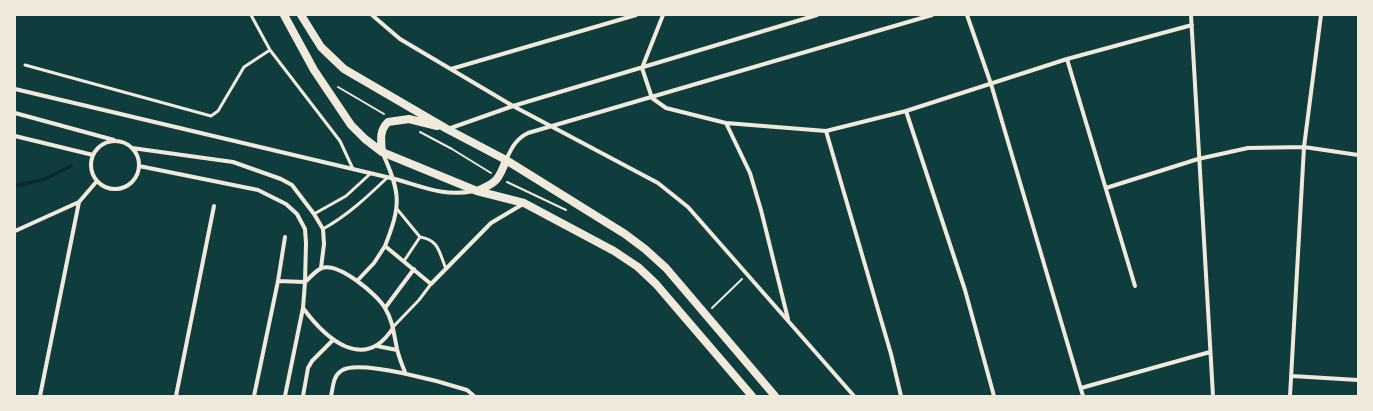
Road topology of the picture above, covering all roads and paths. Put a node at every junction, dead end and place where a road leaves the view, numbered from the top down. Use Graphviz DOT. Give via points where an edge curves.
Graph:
graph roads {
  1 [pos="251,15"];
  2 [pos="284,15"];
  3 [pos="301,15"];
  4 [pos="372,15"];
  5 [pos="636,15"];
  6 [pos="663,15"];
  7 [pos="817,15"];
  8 [pos="932,15"];
  9 [pos="967,15"];
  10 [pos="1191,15"];
  11 [pos="1321,15"];
  12 [pos="1192,25"];
  13 [pos="270,50"];
  14 [pos="1067,59"];
  15 [pos="25,65"];
  16 [pos="642,68"];
  17 [pos="451,69"];
  18 [pos="991,84"];
  19 [pos="336,86"];
  20 [pos="15,89"];
  21 [pos="652,98"];
  22 [pos="513,106"];
  23 [pos="906,110"];
  24 [pos="15,113"];
  25 [pos="391,117"];
  26 [pos="726,123"];
  27 [pos="553,126"];
  28 [pos="447,129"];
  29 [pos="418,131"];
  30 [pos="826,131"];
  31 [pos="15,136"];
  32 [pos="118,141"];
  33 [pos="132,148"];
  34 [pos="1304,148"];
  35 [pos="382,152"];
  36 [pos="93,155"];
  37 [pos="1358,155"];
  38 [pos="1198,159"];
  39 [pos="506,160"];
  40 [pos="139,166"];
  41 [pos="354,169"];
  42 [pos="370,174"];
  43 [pos="388,177"];
  44 [pos="499,178"];
  45 [pos="395,179"];
  46 [pos="97,181"];
  47 [pos="1106,188"];
  48 [pos="477,191"];
  49 [pos="79,202"];
  50 [pos="524,203"];
  51 [pos="214,206"];
  52 [pos="397,210"];
  53 [pos="314,214"];
  54 [pos="323,230"];
  55 [pos="15,231"];
  56 [pos="285,237"];
  57 [pos="420,237"];
  58 [pos="386,246"];
  59 [pos="404,261"];
  60 [pos="321,268"];
  61 [pos="414,269"];
  62 [pos="446,269"];
  63 [pos="747,274"];
  64 [pos="278,281"];
  65 [pos="357,281"];
  66 [pos="305,282"];
  67 [pos="431,284"];
  68 [pos="1135,286"];
  69 [pos="303,308"];
  70 [pos="385,308"];
  71 [pos="705,314"];
  72 [pos="788,321"];
  73 [pos="393,327"];
  74 [pos="333,340"];
  75 [pos="377,346"];
  76 [pos="397,350"];
  77 [pos="1210,352"];
  78 [pos="405,372"];
  79 [pos="1292,376"];
  80 [pos="1358,380"];
  81 [pos="1080,388"];
  82 [pos="467,390"];
  83 [pos="40,396"];
  84 [pos="176,396"];
  85 [pos="254,396"];
  86 [pos="285,396"];
  87 [pos="303,396"];
  88 [pos="331,396"];
  89 [pos="466,396"];
  90 [pos="474,396"];
  91 [pos="752,396"];
  92 [pos="775,396"];
  93 [pos="854,396"];
  94 [pos="901,396"];
  95 [pos="994,396"];
  96 [pos="1083,396"];
  97 [pos="1213,396"];
  98 [pos="1290,396"];
  1 -- 13 [label="lane"];
  2 -- 35 [label="main road" via="305,56 351,125"];
  3 -- 28 [label="main road" via="321,47 344,69"];
  4 -- 17 [label="street" via="400,39"];
  5 -- 17 [label="street"];
  6 -- 16 [label="street"];
  7 -- 16 [label="street"];
  8 -- 21 [label="street"];
  9 -- 18 [label="street"];
  10 -- 12 [label="street"];
  11 -- 34 [label="street"];
  12 -- 14 [label="street"];
  12 -- 38 [label="street"];
  13 -- 15 [label="lane" via="244,67 218,111 211,116"];
  13 -- 41 [label="lane" via="340,141"];
  14 -- 18 [label="street"];
  14 -- 47 [label="street"];
  16 -- 21 [label="street"];
  16 -- 22 [label="street"];
  17 -- 22 [label="street"];
  18 -- 23 [label="street"];
  18 -- 81 [label="street"];
  19 -- 25 [label="path"];
  20 -- 41 [label="street"];
  21 -- 26 [label="street" via="666,108"];
  21 -- 27 [label="street"];
  22 -- 27 [label="street"];
  22 -- 28 [label="street"];
  23 -- 30 [label="street"];
  23 -- 95 [label="street" via="965,290"];
  24 -- 32 [label="street"];
  26 -- 30 [label="street"];
  26 -- 72 [label="street" via="750,173"];
  27 -- 39 [label="street" via="520,137"];
  27 -- 63 [label="street" via="658,182 688,207"];
  28 -- 35 [label="main road" via="409,119 388,122 383,127 380,137"];
  28 -- 39 [label="main road"];
  29 -- 44 [label="path"];
  30 -- 94 [label="street"];
  31 -- 36 [label="street"];
  32 -- 33 [label="street"];
  32 -- 36 [label="street" via="108,142"];
  33 -- 40 [label="street" via="138,157"];
  33 -- 53 [label="street" via="233,162 281,179 292,185"];
  34 -- 37 [label="street"];
  34 -- 38 [label="street" via="1248,148"];
  34 -- 79 [label="street"];
  35 -- 45 [label="street"];
  35 -- 48 [label="main road"];
  36 -- 46 [label="street" via="91,168"];
  38 -- 47 [label="street"];
  38 -- 77 [label="street"];
  39 -- 44 [label="main road"];
  39 -- 71 [label="main road" via="646,249 666,268"];
  40 -- 46 [label="street" via="133,181 119,189 103,186"];
  40 -- 66 [label="street" via="258,190 286,204 297,214 305,229"];
  41 -- 42 [label="street"];
  42 -- 43 [label="street"];
  42 -- 53 [label="lane" via="346,196"];
  43 -- 45 [label="street"];
  43 -- 54 [label="lane" via="359,205"];
  44 -- 48 [label="main road" via="493,184"];
  45 -- 48 [label="street" via="447,194"];
  45 -- 52 [label="street"];
  46 -- 49 [label="street"];
  47 -- 68 [label="street"];
  48 -- 50 [label="main road"];
  49 -- 55 [label="street"];
  49 -- 83 [label="street"];
  50 -- 62 [label="street" via="491,223"];
  50 -- 91 [label="main road" via="614,251 638,267 656,284"];
  51 -- 84 [label="street"];
  52 -- 57 [label="lane"];
  52 -- 58 [label="street"];
  53 -- 54 [label="street"];
  54 -- 60 [label="street"];
  56 -- 64 [label="street"];
  57 -- 59 [label="lane"];
  57 -- 62 [label="lane" via="430,238 434,242"];
  58 -- 59 [label="street"];
  58 -- 65 [label="street"];
  59 -- 61 [label="street"];
  60 -- 65 [label="street" via="330,268"];
  60 -- 66 [label="street"];
  61 -- 67 [label="street"];
  61 -- 70 [label="street"];
  62 -- 67 [label="street"];
  63 -- 71 [label="path"];
  63 -- 72 [label="street"];
  64 -- 66 [label="street"];
  64 -- 85 [label="street"];
  65 -- 70 [label="street"];
  66 -- 69 [label="street"];
  67 -- 73 [label="lane"];
  69 -- 74 [label="street" via="317,327"];
  69 -- 86 [label="street"];
  70 -- 73 [label="street"];
  71 -- 92 [label="main road"];
  72 -- 93 [label="street"];
  73 -- 75 [label="street"];
  73 -- 76 [label="street"];
  74 -- 75 [label="street" via="357,350"];
  74 -- 87 [label="street" via="308,368"];
  75 -- 76 [label="street"];
  76 -- 78 [label="street"];
  77 -- 81 [label="street"];
  77 -- 97 [label="street"];
  78 -- 82 [label="street"];
  78 -- 88 [label="street" via="356,367 344,369 335,377"];
  79 -- 80 [label="street"];
  79 -- 98 [label="street"];
  81 -- 96 [label="street"];
  82 -- 89 [label="street"];
  82 -- 90 [label="street"];
}
